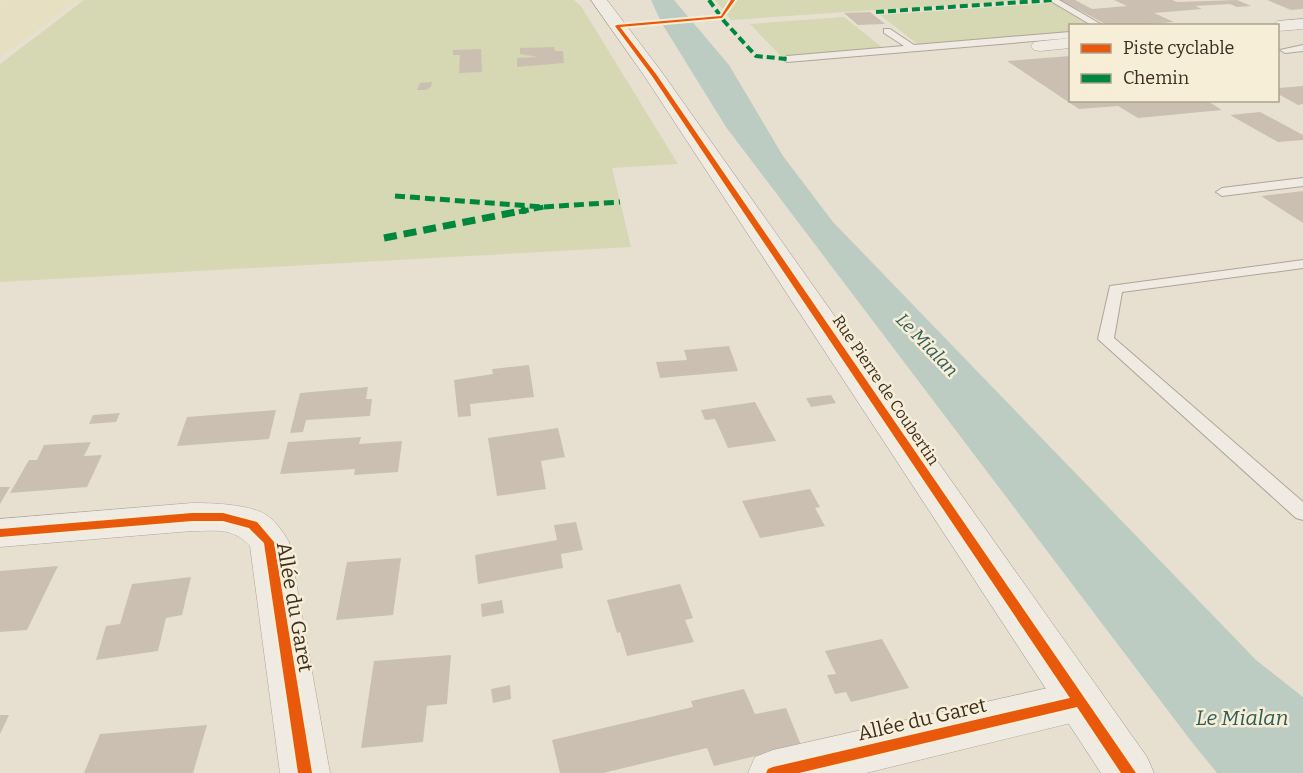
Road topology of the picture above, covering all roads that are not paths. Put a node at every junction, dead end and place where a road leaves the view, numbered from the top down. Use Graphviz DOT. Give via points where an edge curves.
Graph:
graph roads {
  1 [pos="598,0"];
  2 [pos="1053,0"];
  3 [pos="1096,24"];
  4 [pos="1303,24"];
  5 [pos="1279,26"];
  6 [pos="887,31"];
  7 [pos="1069,36"];
  8 [pos="1069,43"];
  9 [pos="1040,46"];
  10 [pos="912,48"];
  11 [pos="1303,48"];
  12 [pos="1285,50"];
  13 [pos="787,59"];
  14 [pos="1303,182"];
  15 [pos="1222,192"];
  16 [pos="1303,264"];
  17 [pos="1303,513"];
  18 [pos="0,534"];
  19 [pos="1079,701"];
  20 [pos="305,773"];
  21 [pos="773,773"];
  22 [pos="1129,773"];
  1 -- 19 [label="street, Rue Pierre de Coubertin" via="654,75"];
  2 -- 3 [label="lane"];
  4 -- 5 [label="street"];
  6 -- 10 [label="lane"];
  7 -- 10 [label="lane"];
  8 -- 9 [label="street"];
  10 -- 13 [label="lane"];
  11 -- 12 [label="lane"];
  14 -- 15 [label="lane"];
  16 -- 17 [label="lane" via="1115,289 1106,339"];
  18 -- 20 [label="street, Allée du Garet" via="192,518 223,517 253,525 269,542"];
  19 -- 21 [label="street, Allée du Garet"];
  19 -- 22 [label="street, Rue Pierre de Coubertin"];
}
